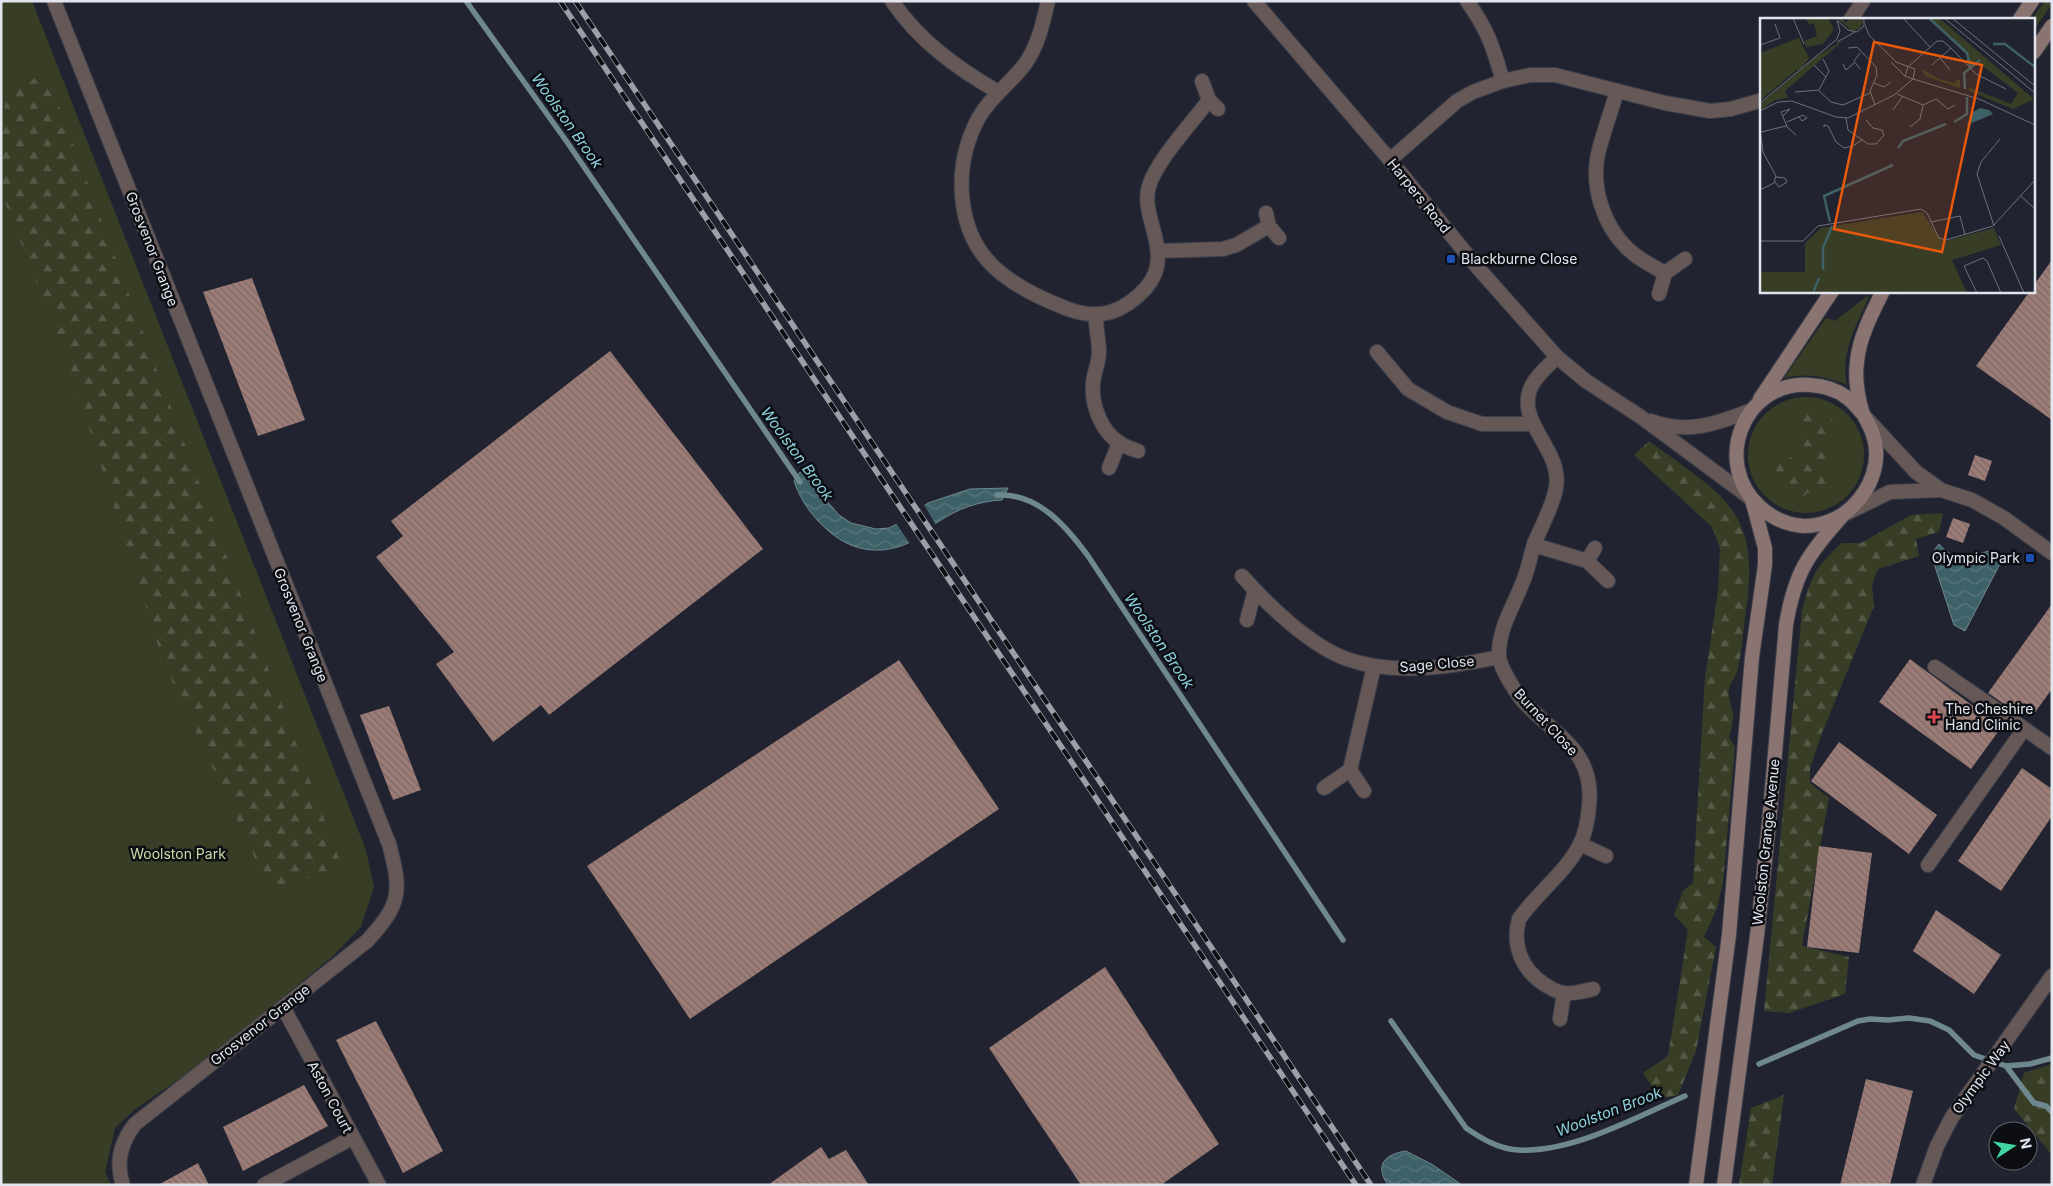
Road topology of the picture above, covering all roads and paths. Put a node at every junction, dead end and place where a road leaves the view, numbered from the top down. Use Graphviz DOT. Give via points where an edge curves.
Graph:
graph roads {
  1 [pos="54,1"];
  2 [pos="892,1"];
  3 [pos="1048,1"];
  4 [pos="1254,1"];
  5 [pos="1467,1"];
  6 [pos="1863,1"];
  7 [pos="2032,1"];
  8 [pos="1852,18"];
  9 [pos="2021,18"];
  10 [pos="2052,26"];
  11 [pos="2036,49"];
  12 [pos="1503,80"];
  13 [pos="1202,81"];
  14 [pos="998,92"];
  15 [pos="1617,92"];
  16 [pos="1760,101"];
  17 [pos="1390,160"];
  18 [pos="1279,238"];
  19 [pos="1158,251"];
  20 [pos="1684,259"];
  21 [pos="1665,273"];
  22 [pos="1831,292"];
  23 [pos="1883,292"];
  24 [pos="1659,294"];
  25 [pos="1096,314"];
  26 [pos="1377,352"];
  27 [pos="1557,357"];
  28 [pos="1754,407"];
  29 [pos="1864,414"];
  30 [pos="1641,417"];
  31 [pos="1532,424"];
  32 [pos="1119,443"];
  33 [pos="1138,451"];
  34 [pos="1109,468"];
  35 [pos="1941,490"];
  36 [pos="1751,499"];
  37 [pos="1845,514"];
  38 [pos="1534,545"];
  39 [pos="1595,548"];
  40 [pos="2052,553"];
  41 [pos="1587,561"];
  42 [pos="1242,576"];
  43 [pos="1608,581"];
  44 [pos="1255,590"];
  45 [pos="1247,620"];
  46 [pos="1499,657"];
  47 [pos="1374,666"];
  48 [pos="1935,667"];
  49 [pos="2024,729"];
  50 [pos="2052,748"];
  51 [pos="1350,770"];
  52 [pos="1324,788"];
  53 [pos="1364,791"];
  54 [pos="1580,844"];
  55 [pos="1606,856"];
  56 [pos="1928,865"];
  57 [pos="2052,976"];
  58 [pos="1593,989"];
  59 [pos="1564,994"];
  60 [pos="283,1008"];
  61 [pos="1560,1019"];
  62 [pos="352,1138"];
  63 [pos="123,1185"];
  64 [pos="264,1185"];
  65 [pos="379,1185"];
  66 [pos="1696,1185"];
  67 [pos="1724,1185"];
  68 [pos="1923,1185"];
  1 -- 60 [label="street, Grosvenor Grange" via="385,835 395,868 397,898 382,925 367,941"];
  2 -- 14 [label="street" via="906,22 941,54"];
  3 -- 14 [label="street" via="1038,41 1025,64"];
  4 -- 17 [label="street, Harpers Road"];
  5 -- 12 [label="street" via="1484,25"];
  6 -- 8 [label="street"];
  7 -- 9 [label="main road"];
  10 -- 11 [label="main road"];
  12 -- 15 [label="street" via="1554,75"];
  12 -- 17 [label="street" via="1457,101"];
  13 -- 19 [label="street" via="1213,105 1154,171 1148,189 1147,206"];
  14 -- 25 [label="street" via="978,119 968,144 961,188 967,223 984,256 1014,282 1069,309"];
  15 -- 16 [label="street" via="1710,111"];
  15 -- 21 [label="street" via="1598,155 1596,183 1602,208 1611,230 1627,248"];
  17 -- 27 [label="street, Harpers Road" via="1478,268"];
  18 -- 19 [label="street" via="1268,219 1236,244 1223,249"];
  19 -- 25 [label="street" via="1155,269 1147,286 1128,305 1109,313"];
  20 -- 21 [label="street"];
  21 -- 24 [label="street"];
  22 -- 28 [label="main road"];
  23 -- 29 [label="main road" via="1859,350 1857,363"];
  25 -- 32 [label="street" via="1099,352 1093,382 1094,400 1101,422"];
  26 -- 31 [label="street" via="1408,390 1447,412 1482,424"];
  27 -- 30 [label="street, Harpers Road" via="1586,381"];
  27 -- 31 [label="street" via="1531,387 1528,399"];
  28 -- 29 [label="main road" via="1777,390 1800,384 1824,386 1845,396"];
  28 -- 30 [label="street, Harpers Road" via="1715,424 1688,428"];
  28 -- 36 [label="main road" via="1740,430 1736,453 1739,476"];
  29 -- 35 [label="street" via="1916,472"];
  29 -- 37 [label="main road" via="1874,436 1877,458 1872,479 1862,498"];
  30 -- 36 [label="street, Harpers Road"];
  31 -- 38 [label="street" via="1551,452 1556,468 1556,488"];
  32 -- 33 [label="street"];
  32 -- 34 [label="street"];
  35 -- 37 [label="street" via="1890,492"];
  35 -- 40 [label="street" via="1972,500"];
  36 -- 37 [label="main road" via="1767,514 1792,524 1825,523"];
  36 -- 66 [label="main road, Woolston Grange Avenue" via="1765,548 1764,565 1752,657 1729,935"];
  37 -- 67 [label="main road, Woolston Grange Avenue" via="1815,547 1797,578 1790,598 1757,936"];
  38 -- 41 [label="street"];
  38 -- 46 [label="street" via="1523,582 1504,626"];
  39 -- 41 [label="street"];
  41 -- 43 [label="street"];
  42 -- 44 [label="street, Sage Close"];
  44 -- 45 [label="street"];
  44 -- 47 [label="street, Sage Close" via="1273,609 1333,653"];
  46 -- 47 [label="street, Sage Close" via="1423,668"];
  46 -- 54 [label="street, Burnet Close" via="1523,701 1559,733 1583,764 1590,798"];
  47 -- 51 [label="street"];
  48 -- 49 [label="street"];
  49 -- 50 [label="street"];
  49 -- 56 [label="street"];
  51 -- 52 [label="street"];
  51 -- 53 [label="street"];
  54 -- 55 [label="street"];
  54 -- 59 [label="street, Burnet Close" via="1556,877 1525,910 1516,930 1518,952 1530,972 1551,989"];
  57 -- 68 [label="street, Olympic Way" via="1952,1117"];
  58 -- 59 [label="street"];
  59 -- 61 [label="street"];
  60 -- 62 [label="street, Aston Court"];
  60 -- 63 [label="street, Grosvenor Grange" via="135,1124 120,1152 118,1164"];
  62 -- 64 [label="street"];
  62 -- 65 [label="street, Aston Court"];
}
